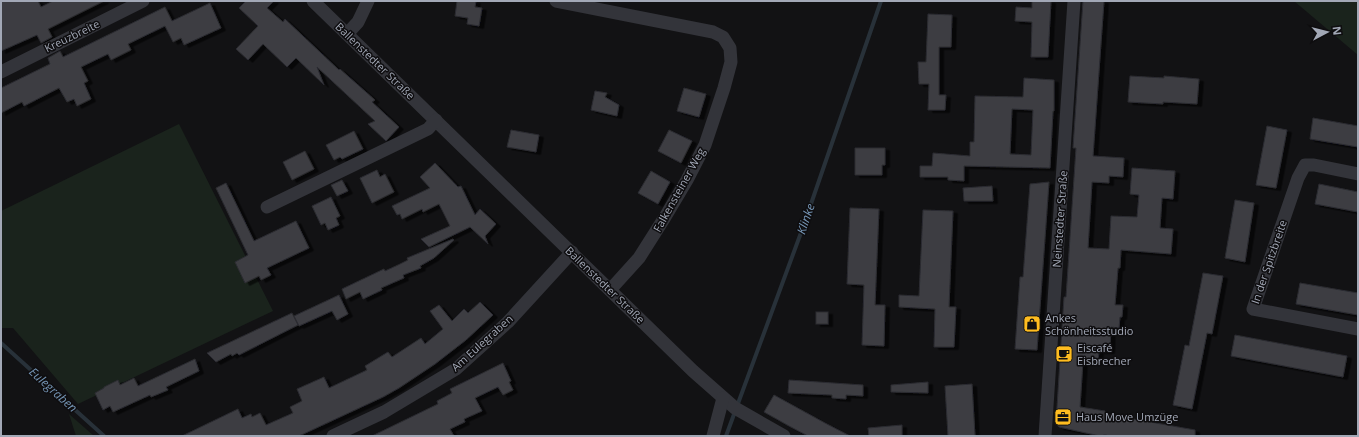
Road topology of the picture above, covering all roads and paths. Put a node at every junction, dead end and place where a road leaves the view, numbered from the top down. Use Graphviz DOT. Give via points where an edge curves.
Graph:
graph roads {
  1 [pos="143,1"];
  2 [pos="313,1"];
  3 [pos="368,1"];
  4 [pos="556,1"];
  5 [pos="1074,1"];
  6 [pos="347,34"];
  7 [pos="1,72"];
  8 [pos="436,120"];
  9 [pos="1358,174"];
  10 [pos="267,207"];
  11 [pos="572,252"];
  12 [pos="610,290"];
  13 [pos="1358,329"];
  14 [pos="727,401"];
  15 [pos="333,436"];
  16 [pos="713,436"];
  17 [pos="784,436"];
  18 [pos="1045,436"];
  1 -- 7 [label="street, Kreuzbreite"];
  2 -- 6 [label="street, Ballenstedter Straße"];
  3 -- 6 [label="street" via="358,22"];
  4 -- 12 [label="street, Falkensteiner Weg" via="713,32 723,37 730,48 731,62 701,152 687,180 638,258"];
  5 -- 18 [label="street, Neinstedter Straße"];
  6 -- 8 [label="street, Ballenstedter Straße"];
  8 -- 10 [label="street" via="428,129"];
  8 -- 11 [label="street, Ballenstedter Straße"];
  9 -- 13 [label="street, In der Spitzbreite" via="1305,165 1298,178 1253,309"];
  11 -- 12 [label="street, Ballenstedter Straße"];
  11 -- 15 [label="street, Am Eulegraben" via="508,322 456,369 384,412"];
  12 -- 14 [label="street, Ballenstedter Straße"];
  14 -- 16 [label="street"];
  14 -- 17 [label="street, Ballenstedter Straße"];
}
